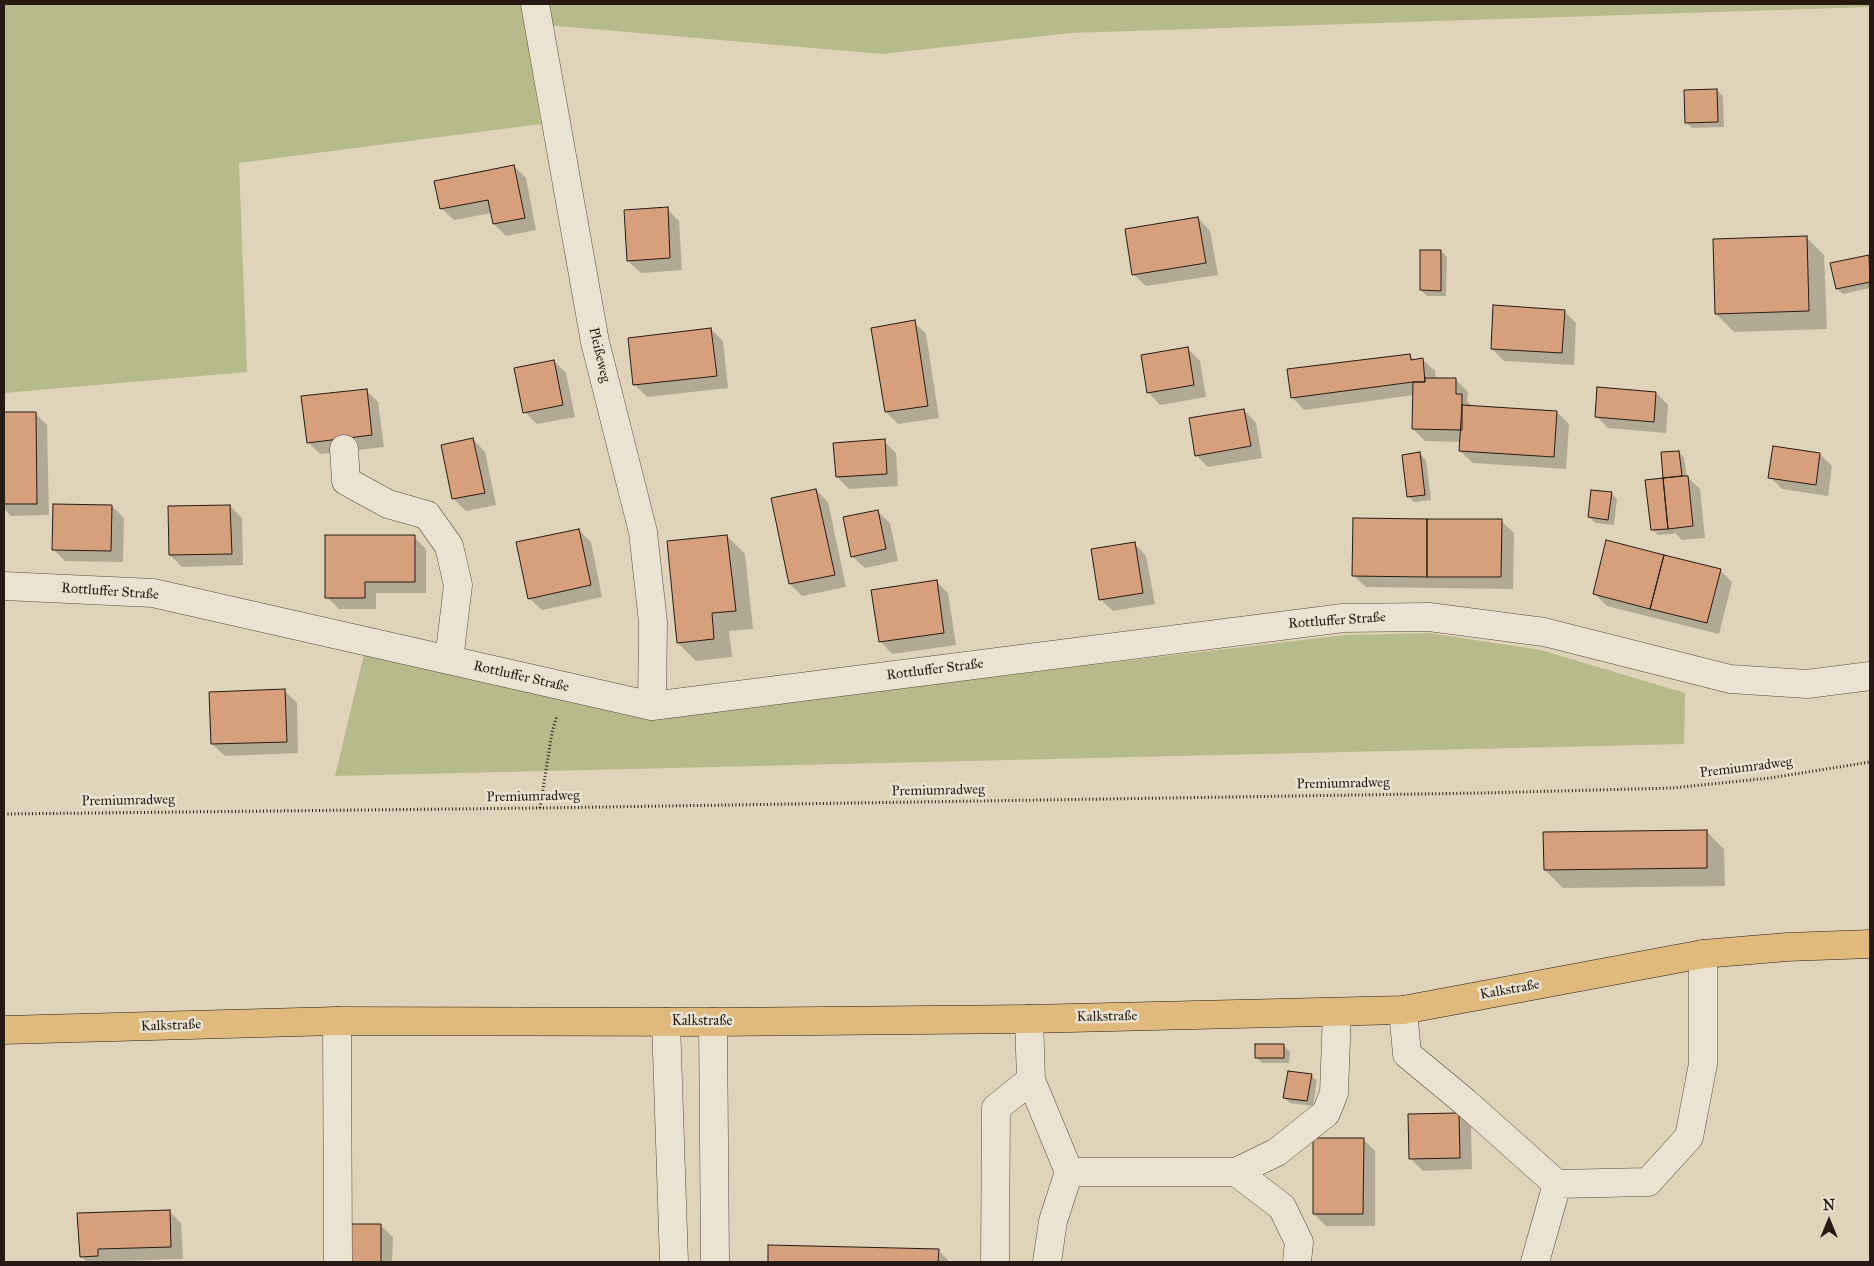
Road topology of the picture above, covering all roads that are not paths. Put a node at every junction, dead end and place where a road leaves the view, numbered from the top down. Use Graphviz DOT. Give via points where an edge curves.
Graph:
graph roads {
  1 [pos="535,4"];
  2 [pos="344,449"];
  3 [pos="4,586"];
  4 [pos="448,660"];
  5 [pos="1870,676"];
  6 [pos="652,706"];
  7 [pos="1870,944"];
  8 [pos="1703,954"];
  9 [pos="1403,1010"];
  10 [pos="1337,1012"];
  11 [pos="1029,1019"];
  12 [pos="338,1021"];
  13 [pos="666,1022"];
  14 [pos="714,1022"];
  15 [pos="4,1030"];
  16 [pos="1031,1080"];
  17 [pos="1068,1172"];
  18 [pos="1236,1172"];
  19 [pos="1557,1184"];
  20 [pos="338,1262"];
  21 [pos="674,1262"];
  22 [pos="715,1262"];
  23 [pos="995,1262"];
  24 [pos="1047,1262"];
  25 [pos="1297,1262"];
  26 [pos="1535,1262"];
  1 -- 6 [label="street, Pleißeweg" via="596,342 643,532 653,622"];
  2 -- 4 [label="street" via="346,481 388,504 427,514 448,546 458,585"];
  3 -- 4 [label="street, Rottluffer Straße" via="153,593"];
  4 -- 6 [label="street, Rottluffer Straße"];
  5 -- 6 [label="street, Rottluffer Straße" via="1806,684 1730,680 1544,632 1429,617 1343,618"];
  7 -- 8 [label="main road, Kalkstraße"];
  8 -- 9 [label="main road, Kalkstraße"];
  8 -- 19 [label="street" via="1703,1064 1689,1137 1648,1182"];
  9 -- 10 [label="main road, Kalkstraße"];
  9 -- 19 [label="street" via="1407,1054"];
  10 -- 11 [label="main road, Kalkstraße"];
  10 -- 18 [label="street" via="1334,1093 1326,1113 1277,1152"];
  11 -- 14 [label="main road, Kalkstraße"];
  11 -- 16 [label="street"];
  12 -- 13 [label="main road, Kalkstraße"];
  12 -- 15 [label="main road, Kalkstraße"];
  12 -- 20 [label="street"];
  13 -- 14 [label="main road, Kalkstraße"];
  13 -- 21 [label="street"];
  14 -- 22 [label="street"];
  16 -- 17 [label="street"];
  16 -- 23 [label="street" via="996,1108"];
  17 -- 18 [label="street"];
  17 -- 24 [label="street" via="1052,1222"];
  18 -- 25 [label="street" via="1282,1207 1299,1242"];
  19 -- 26 [label="street"];
}
